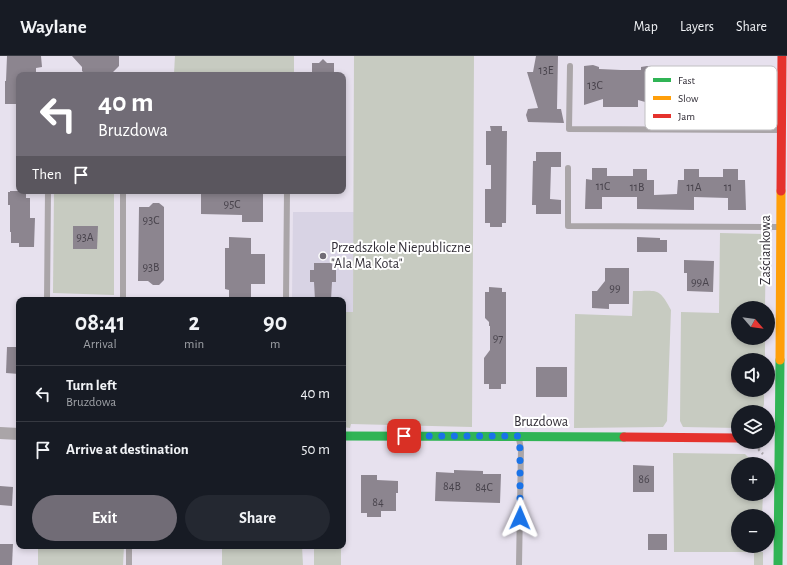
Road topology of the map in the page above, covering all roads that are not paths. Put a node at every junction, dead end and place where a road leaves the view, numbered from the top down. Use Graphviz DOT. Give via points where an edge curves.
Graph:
graph roads {
  1 [pos="782,56"];
  2 [pos="570,66"];
  3 [pos="645,129"];
  4 [pos="777,130"];
  5 [pos="781,130"];
  6 [pos="568,168"];
  7 [pos="48,194"];
  8 [pos="123,194"];
  9 [pos="287,194"];
  10 [pos="781,227"];
  11 [pos="47,297"];
  12 [pos="123,297"];
  13 [pos="286,297"];
  14 [pos="0,433"];
  15 [pos="16,434"];
  16 [pos="346,436"];
  17 [pos="518,436"];
  18 [pos="731,438"];
  19 [pos="778,438"];
  20 [pos="129,549"];
  21 [pos="129,565"];
  22 [pos="519,565"];
  23 [pos="778,565"];
  1 -- 5 [label="street, Zaściankowa"];
  2 -- 3 [label="lane" via="569,129"];
  4 -- 5 [label="lane"];
  5 -- 10 [label="street, Zaściankowa"];
  6 -- 10 [label="lane" via="568,226"];
  7 -- 11 [label="lane"];
  8 -- 12 [label="lane"];
  9 -- 13 [label="lane"];
  10 -- 19 [label="street, Zaściankowa"];
  14 -- 15 [label="street"];
  16 -- 17 [label="street, Bruzdowa"];
  17 -- 18 [label="street, Bruzdowa"];
  17 -- 22 [label="lane"];
  19 -- 23 [label="street, Zaściankowa"];
  20 -- 21 [label="lane"];
}
